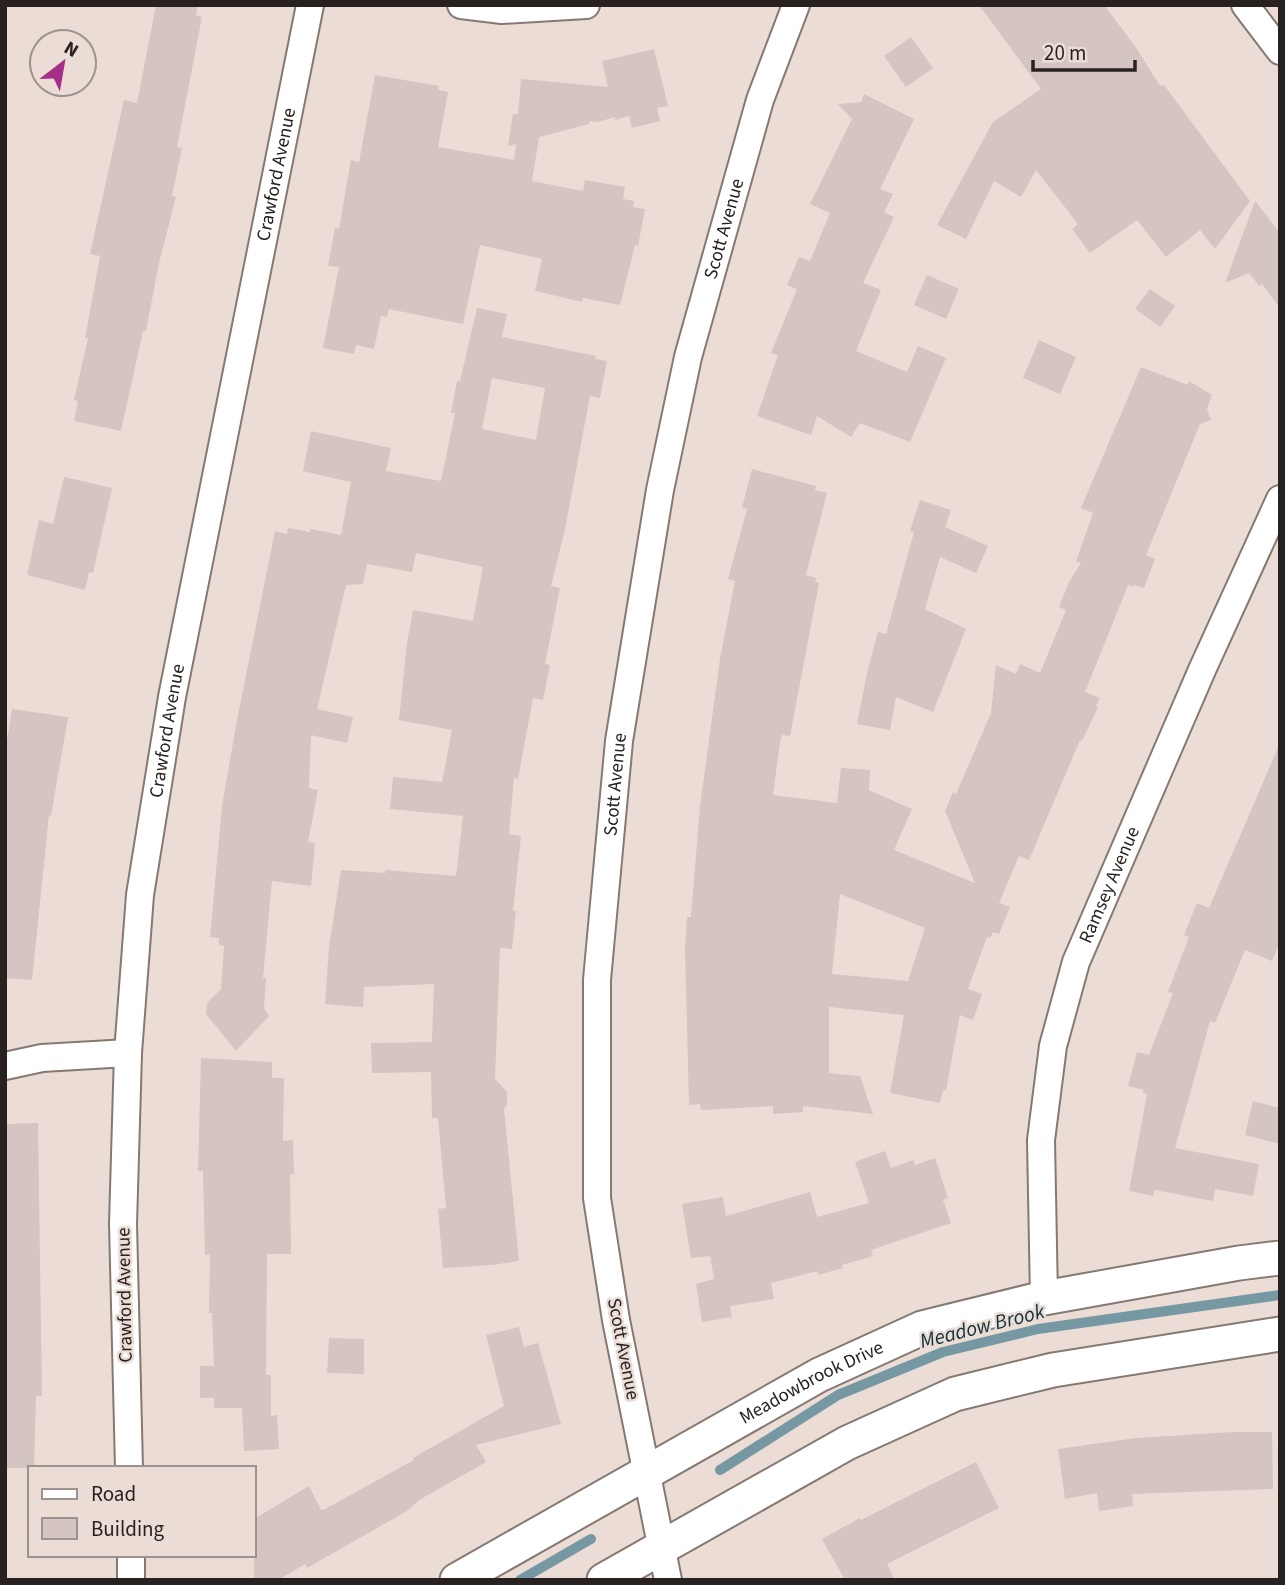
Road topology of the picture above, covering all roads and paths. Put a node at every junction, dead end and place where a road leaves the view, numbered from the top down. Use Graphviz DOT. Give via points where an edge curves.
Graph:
graph roads {
  1 [pos="310,5"];
  2 [pos="461,5"];
  3 [pos="586,5"];
  4 [pos="796,5"];
  5 [pos="1245,5"];
  6 [pos="1280,51"];
  7 [pos="1280,499"];
  8 [pos="128,1053"];
  9 [pos="5,1066"];
  10 [pos="1280,1258"];
  11 [pos="1044,1298"];
  12 [pos="1280,1334"];
  13 [pos="128,1466"];
  14 [pos="648,1472"];
  15 [pos="131,1557"];
  16 [pos="665,1564"];
  17 [pos="131,1580"];
  18 [pos="457,1580"];
  19 [pos="604,1580"];
  1 -- 8 [label="street, Crawford Avenue" via="172,697 140,895"];
  2 -- 3 [label="street" via="502,10"];
  4 -- 14 [label="street, Scott Avenue" via="760,100 688,357 660,490 620,741 597,980 597,1198 616,1320"];
  5 -- 6 [label="street"];
  7 -- 11 [label="street, Ramsey Avenue" via="1076,962 1053,1046 1041,1140"];
  8 -- 9 [label="street" via="42,1058"];
  8 -- 13 [label="street, Crawford Avenue" via="123,1224"];
  10 -- 11 [label="street, Meadowbrook Drive"];
  11 -- 14 [label="street, Meadowbrook Drive" via="922,1328 819,1376"];
  12 -- 16 [label="street" via="1053,1370 956,1394 847,1443"];
  14 -- 16 [label="street, Scott Avenue"];
  14 -- 18 [label="street, Meadowbrook Drive"];
  15 -- 17 [label="street"];
  16 -- 19 [label="street"];
}
